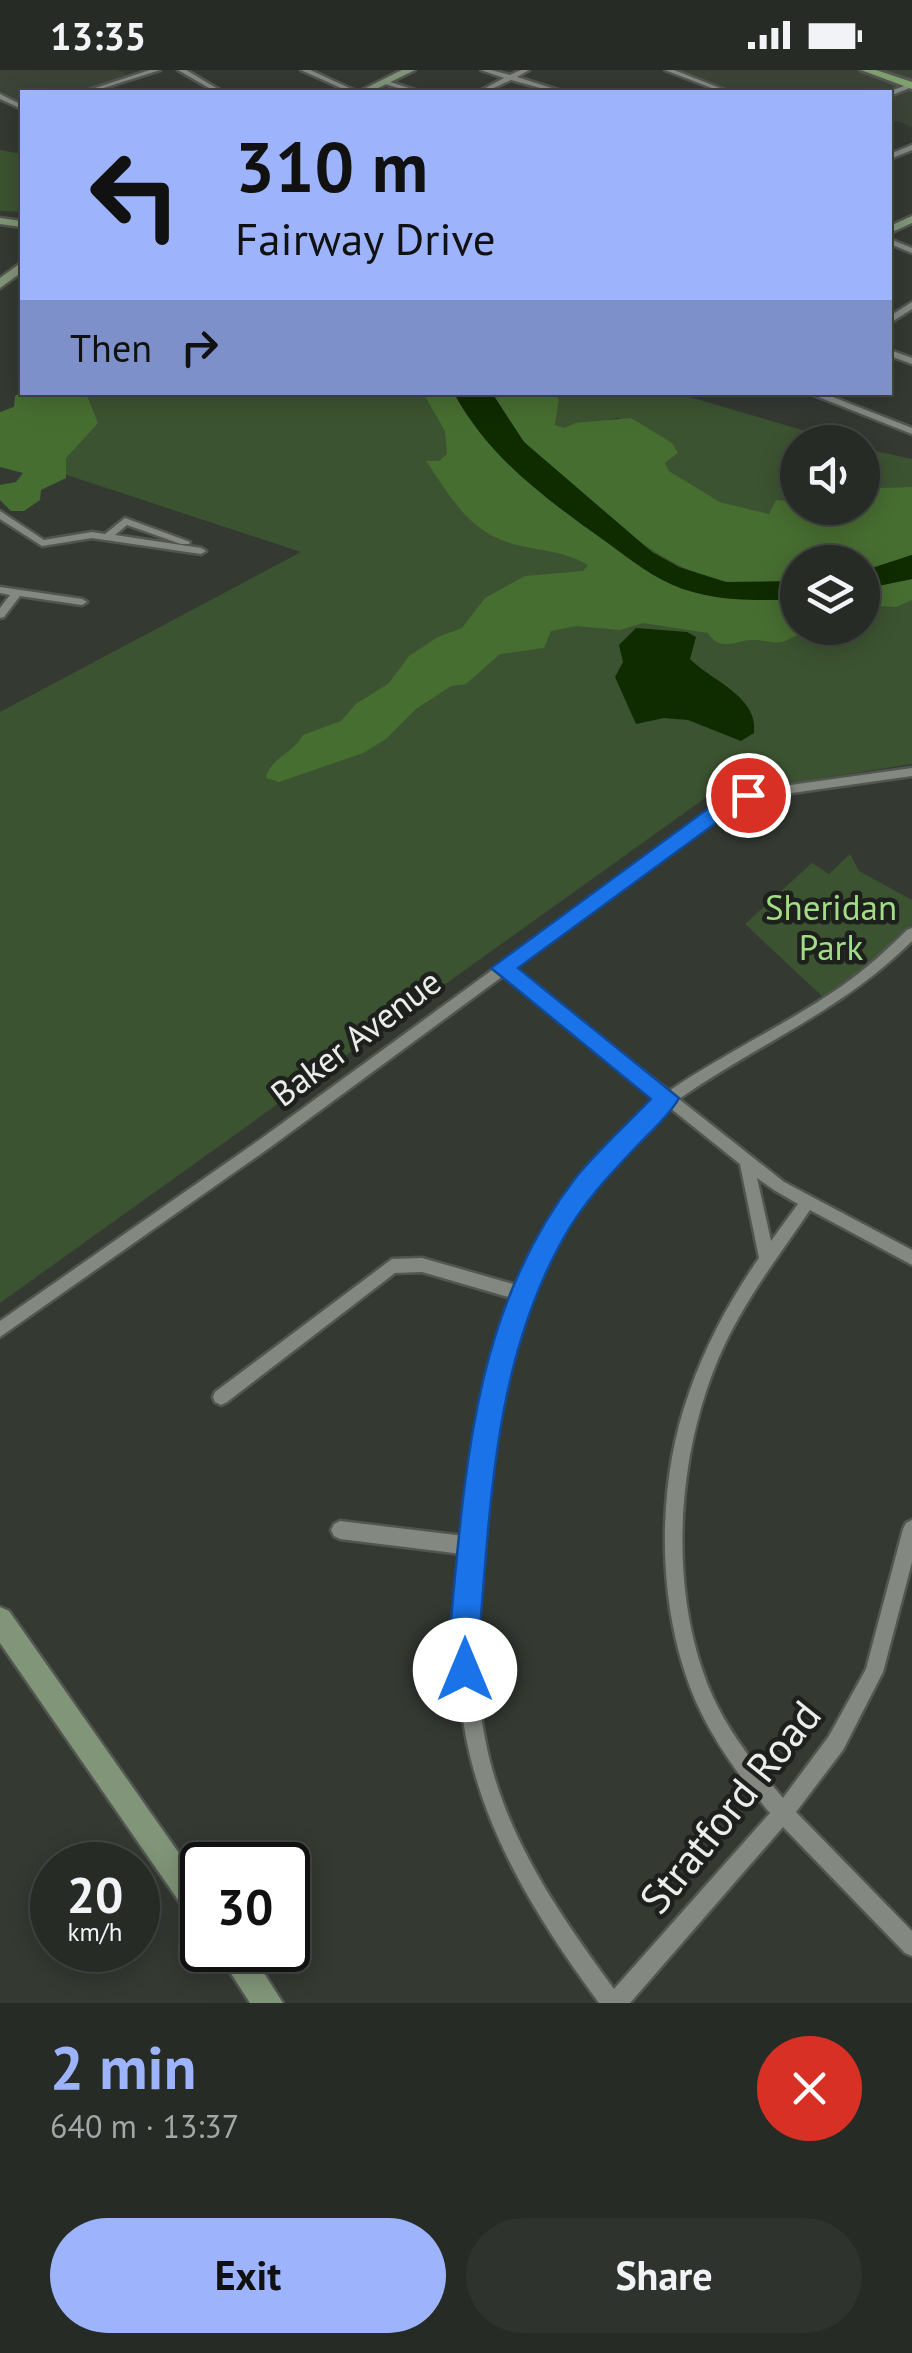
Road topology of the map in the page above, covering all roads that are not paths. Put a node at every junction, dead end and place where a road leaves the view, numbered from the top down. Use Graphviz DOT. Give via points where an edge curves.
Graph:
graph roads {
  1 [pos="157,70"];
  2 [pos="181,70"];
  3 [pos="304,70"];
  4 [pos="410,70"];
  5 [pos="484,70"];
  6 [pos="526,70"];
  7 [pos="668,70"];
  8 [pos="866,70"];
  9 [pos="886,70"];
  10 [pos="510,78"];
  11 [pos="384,82"];
  12 [pos="911,83"];
  13 [pos="92,90"];
  14 [pos="216,90"];
  15 [pos="350,90"];
  16 [pos="367,90"];
  17 [pos="410,90"];
  18 [pos="485,90"];
  19 [pos="554,90"];
  20 [pos="722,90"];
  21 [pos="20,268"];
  22 [pos="0,284"];
  23 [pos="818,395"];
  24 [pos="912,431"];
  25 [pos="0,514"];
  26 [pos="108,537"];
  27 [pos="201,551"];
  28 [pos="5,593"];
  29 [pos="82,602"];
  30 [pos="0,615"];
  31 [pos="912,772"];
  32 [pos="912,933"];
  33 [pos="502,968"];
  34 [pos="667,1098"];
  35 [pos="747,1162"];
  36 [pos="807,1203"];
  37 [pos="767,1258"];
  38 [pos="912,1258"];
  39 [pos="523,1294"];
  40 [pos="0,1330"];
  41 [pos="221,1396"];
  42 [pos="340,1530"];
  43 [pos="912,1530"];
  44 [pos="472,1546"];
  45 [pos="0,1620"];
  46 [pos="784,1812"];
  47 [pos="180,1878"];
  48 [pos="912,1946"];
  49 [pos="246,1972"];
  50 [pos="268,2003"];
  51 [pos="614,2003"];
  1 -- 13 [label="street"];
  2 -- 14 [label="street"];
  3 -- 15 [label="street"];
  4 -- 11 [label="street"];
  5 -- 10 [label="street"];
  6 -- 10 [label="street"];
  7 -- 20 [label="street"];
  8 -- 12 [label="main road"];
  9 -- 12 [label="main road"];
  10 -- 18 [label="street"];
  10 -- 19 [label="street"];
  11 -- 16 [label="street"];
  11 -- 17 [label="street"];
  21 -- 22 [label="street"];
  23 -- 24 [label="street"];
  25 -- 26 [label="street" via="38,542"];
  26 -- 27 [label="street"];
  26 -- 27 [label="street" via="125,521"];
  28 -- 29 [label="street"];
  28 -- 30 [label="street"];
  31 -- 33 [label="street, Baker Avenue" via="748,795 728,804"];
  32 -- 34 [label="street" via="850,989 727,1056"];
  33 -- 34 [label="street"];
  33 -- 40 [label="street, Baker Avenue"];
  34 -- 35 [label="street"];
  34 -- 39 [label="street" via="587,1182"];
  35 -- 36 [label="street"];
  35 -- 37 [label="street"];
  36 -- 37 [label="street"];
  36 -- 38 [label="street"];
  37 -- 46 [label="street" via="725,1326 699,1388 684,1453 677,1556 689,1660 701,1693 728,1742"];
  39 -- 41 [label="street" via="422,1265 392,1266"];
  39 -- 44 [label="street" via="490,1395"];
  42 -- 44 [label="street"];
  43 -- 46 [label="street, Stratford Road" via="874,1672 836,1742"];
  44 -- 51 [label="street" via="465,1670 483,1768 547,1914"];
  45 -- 47 [label="street"];
  46 -- 48 [label="street"];
  46 -- 51 [label="street, Stratford Road"];
  49 -- 50 [label="street"];
}
